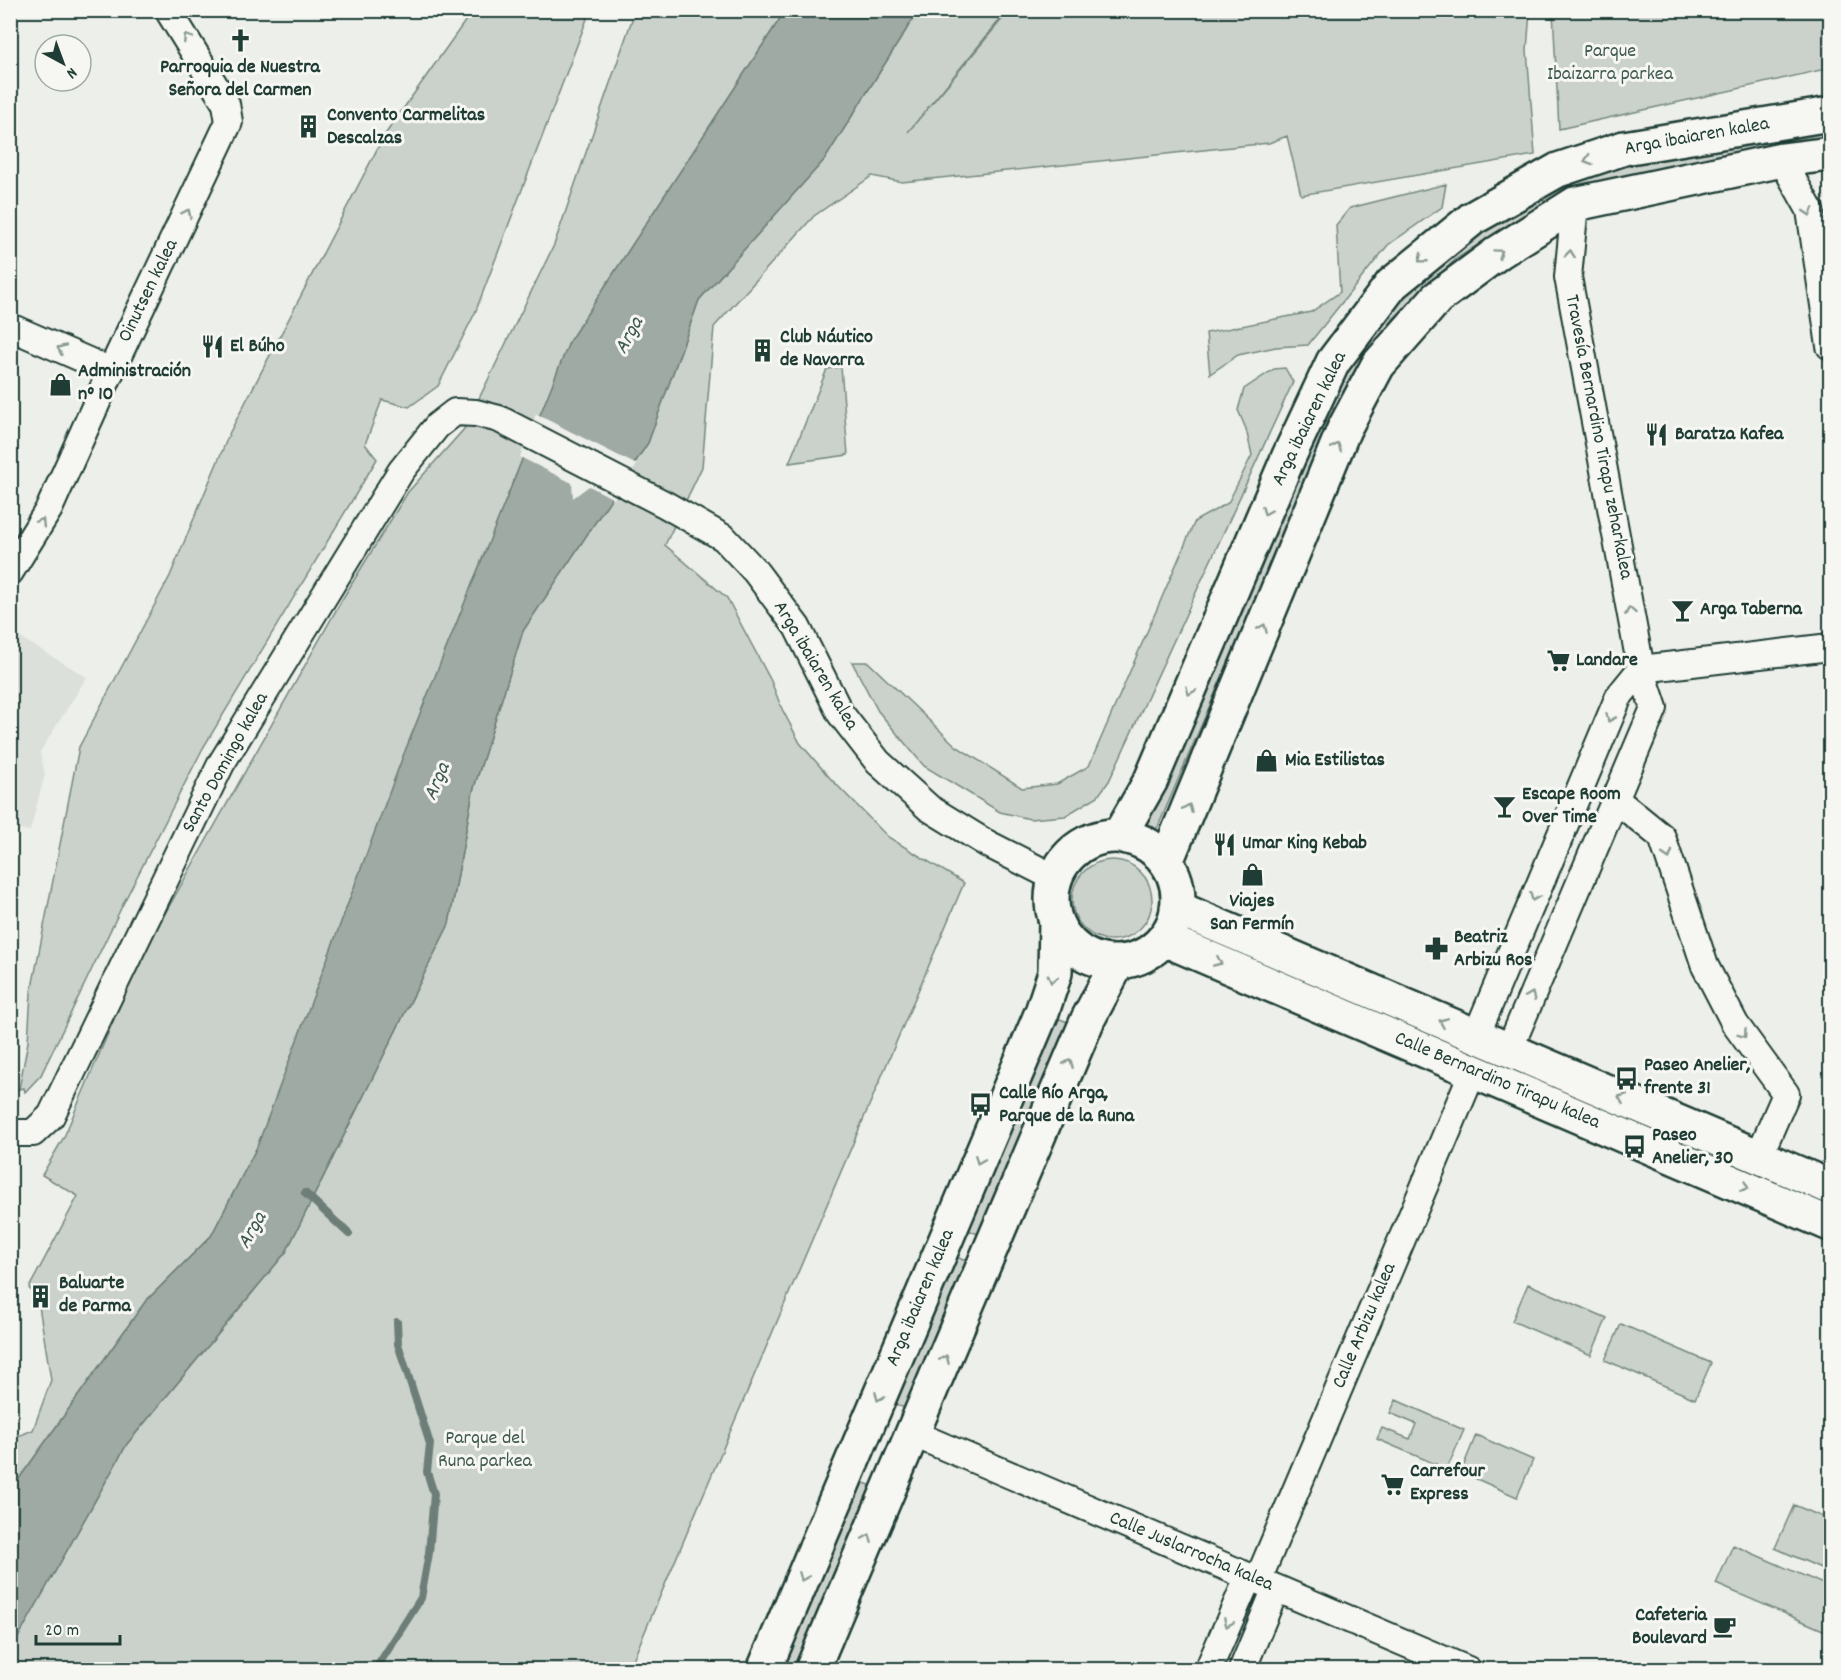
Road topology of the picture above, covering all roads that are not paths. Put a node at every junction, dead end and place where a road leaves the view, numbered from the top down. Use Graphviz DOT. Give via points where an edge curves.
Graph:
graph roads {
  1 [pos="168,10"];
  2 [pos="1830,114"];
  3 [pos="1830,154"];
  4 [pos="1782,160"];
  5 [pos="1575,204"];
  6 [pos="10,327"];
  7 [pos="1830,346"];
  8 [pos="111,371"];
  9 [pos="488,416"];
  10 [pos="10,572"];
  11 [pos="1830,647"];
  12 [pos="1641,669"];
  13 [pos="1615,799"];
  14 [pos="1119,836"];
  15 [pos="1166,862"];
  16 [pos="1055,878"];
  17 [pos="1178,908"];
  18 [pos="1056,921"];
  19 [pos="1164,939"];
  20 [pos="1118,962"];
  21 [pos="1476,1036"];
  22 [pos="1509,1050"];
  23 [pos="1473,1071"];
  24 [pos="10,1133"];
  25 [pos="1759,1156"];
  26 [pos="1830,1187"];
  27 [pos="1830,1224"];
  28 [pos="914,1434"];
  29 [pos="1261,1582"];
  30 [pos="764,1670"];
  31 [pos="812,1670"];
  32 [pos="1208,1670"];
  33 [pos="1242,1670"];
  34 [pos="1468,1670"];
  8 -- 1 [label="street, Oinutsen kalea, one-way" via="229,123 226,105"];
  2 -- 14 [label="street, Arga ibaiaren kalea, one-way" via="1624,148 1558,170 1473,218 1392,284 1333,362 1151,780"];
  3 -- 4 [label="street, Arga ibaiaren kalea"];
  4 -- 5 [label="street, Arga ibaiaren kalea"];
  4 -- 7 [label="street, one-way" via="1810,210"];
  12 -- 5 [label="street, Travesía Bernardino Tirapu zeharkalea, one-way" via="1568,277"];
  15 -- 5 [label="street, Arga ibaiaren kalea, one-way" via="1344,429 1378,365 1437,298 1499,252"];
  8 -- 6 [label="street, one-way"];
  10 -- 8 [label="street, Oinutsen kalea, one-way" via="49,509"];
  9 -- 16 [label="street, Arga ibaiaren kalea" via="724,538 755,571 797,627 840,713 878,762 929,808"];
  9 -- 24 [label="street, Santo Domingo kalea" via="455,412 436,426 401,471 221,764 51,1116 33,1134"];
  11 -- 12 [label="street"];
  12 -- 13 [label="street" via="1654,708"];
  12 -- 21 [label="street, one-way" via="1616,704"];
  22 -- 13 [label="street, one-way"];
  13 -- 25 [label="street, one-way" via="1662,837 1705,966 1736,1024 1786,1094"];
  14 -- 15 [label="street" via="1137,840"];
  14 -- 16 [label="street" via="1099,838 1080,846"];
  15 -- 17 [label="street" via="1174,876"];
  16 -- 18 [label="street" via="1052,907"];
  17 -- 19 [label="street"];
  21 -- 17 [label="street, Calle Bernardino Tirapu kalea, one-way"];
  18 -- 20 [label="street" via="1065,938 1080,952 1098,960"];
  18 -- 30 [label="street, Arga ibaiaren kalea, one-way" via="1055,973 1042,1012"];
  19 -- 20 [label="street" via="1135,958"];
  19 -- 23 [label="street, Calle Bernardino Tirapu kalea, one-way"];
  28 -- 20 [label="street, one-way" via="1088,1019"];
  21 -- 22 [label="street, Calle Bernardino Tirapu kalea"];
  25 -- 22 [label="street, Calle Bernardino Tirapu kalea, one-way"];
  23 -- 27 [label="street, Calle Bernardino Tirapu kalea, one-way"];
  23 -- 29 [label="street, Calle Arbizu kalea"];
  25 -- 26 [label="street, Calle Bernardino Tirapu kalea"];
  28 -- 29 [label="street, Calle Juslarrocha kalea"];
  31 -- 28 [label="street, one-way"];
  29 -- 32 [label="street, Calle Arbizu kalea, one-way"];
  29 -- 33 [label="street, Calle Arbizu kalea"];
  29 -- 34 [label="street, Calle Juslarrocha kalea"];
}
